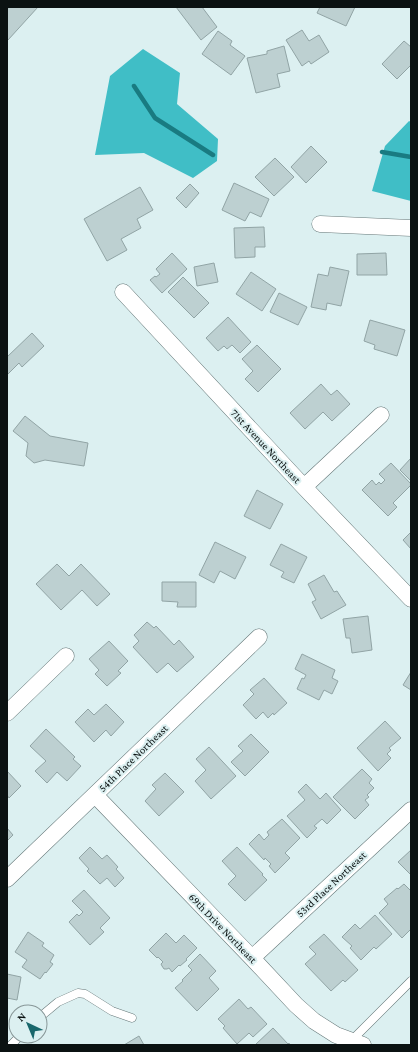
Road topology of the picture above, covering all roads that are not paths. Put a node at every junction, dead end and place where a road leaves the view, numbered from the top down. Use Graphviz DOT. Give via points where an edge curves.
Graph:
graph roads {
  1 [pos="320,224"];
  2 [pos="411,228"];
  3 [pos="123,292"];
  4 [pos="381,415"];
  5 [pos="304,487"];
  6 [pos="411,599"];
  7 [pos="259,637"];
  8 [pos="66,656"];
  9 [pos="7,713"];
  10 [pos="95,795"];
  11 [pos="411,810"];
  12 [pos="7,880"];
  13 [pos="252,958"];
  14 [pos="411,981"];
  15 [pos="48,1011"];
  16 [pos="132,1018"];
  17 [pos="357,1043"];
  1 -- 2 [label="street"];
  3 -- 5 [label="street, 71st Avenue Northeast"];
  4 -- 5 [label="street"];
  5 -- 6 [label="street, 71st Avenue Northeast"];
  7 -- 10 [label="street, 54th Place Northeast"];
  8 -- 9 [label="street"];
  10 -- 12 [label="street, 54th Place Northeast"];
  10 -- 13 [label="street, 69th Drive Northeast"];
  11 -- 13 [label="street, 53rd Place Northeast"];
  13 -- 17 [label="street, 69th Drive Northeast" via="314,1021 336,1035"];
  14 -- 17 [label="lane"];
  15 -- 16 [label="lane" via="58,1002 78,993 85,994 112,1011"];
}
